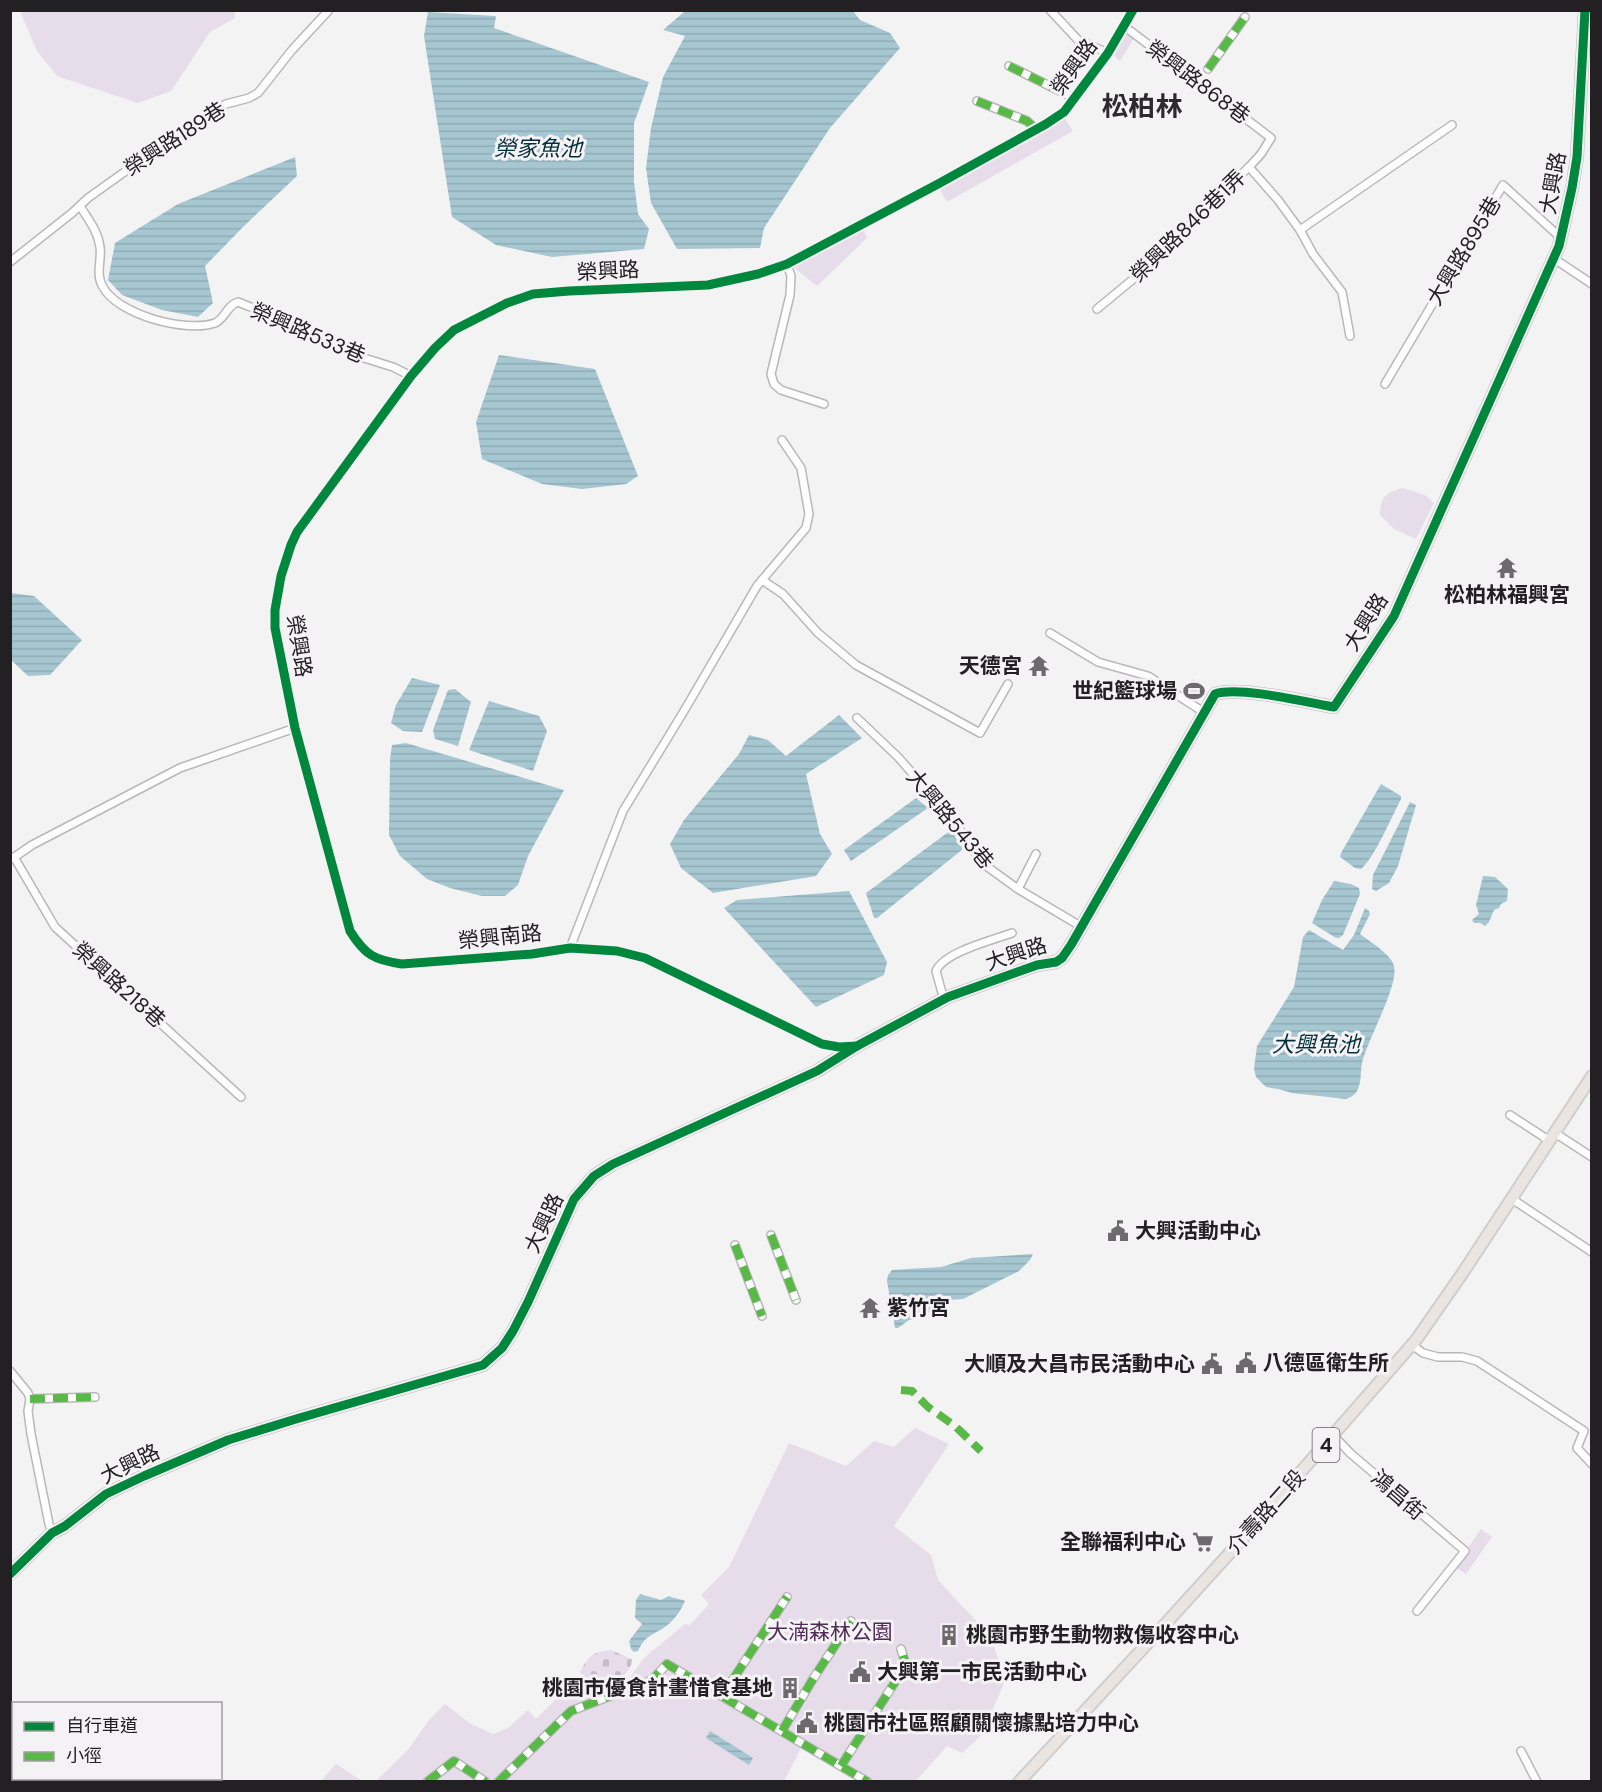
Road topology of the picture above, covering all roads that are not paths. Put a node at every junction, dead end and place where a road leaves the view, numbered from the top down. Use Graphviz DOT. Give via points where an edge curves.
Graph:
graph roads {
  1 [pos="329,10"];
  2 [pos="1050,10"];
  3 [pos="1133,10"];
  4 [pos="1585,10"];
  5 [pos="1245,18"];
  6 [pos="1124,26"];
  7 [pos="1108,53"];
  8 [pos="1009,66"];
  9 [pos="1208,69"];
  10 [pos="1074,98"];
  11 [pos="977,101"];
  12 [pos="1452,125"];
  13 [pos="1036,129"];
  14 [pos="1271,138"];
  15 [pos="1249,167"];
  16 [pos="80,206"];
  17 [pos="1300,230"];
  18 [pos="1561,238"];
  19 [pos="1553,258"];
  20 [pos="10,262"];
  21 [pos="787,264"];
  22 [pos="1592,284"];
  23 [pos="1097,309"];
  24 [pos="1350,336"];
  25 [pos="411,376"];
  26 [pos="1385,384"];
  27 [pos="824,404"];
  28 [pos="782,440"];
  29 [pos="762,580"];
  30 [pos="1050,633"];
  31 [pos="1008,684"];
  32 [pos="1205,713"];
  33 [pos="857,718"];
  34 [pos="295,728"];
  35 [pos="1036,854"];
  36 [pos="12,859"];
  37 [pos="1018,889"];
  38 [pos="1082,927"];
  39 [pos="1012,933"];
  40 [pos="570,948"];
  41 [pos="944,1000"];
  42 [pos="857,1046"];
  43 [pos="1592,1076"];
  44 [pos="241,1097"];
  45 [pos="1510,1115"];
  46 [pos="1552,1137"];
  47 [pos="1592,1157"];
  48 [pos="1512,1199"];
  49 [pos="771,1235"];
  50 [pos="735,1245"];
  51 [pos="1592,1252"];
  52 [pos="796,1300"];
  53 [pos="762,1316"];
  54 [pos="1412,1345"];
  55 [pos="10,1371"];
  56 [pos="95,1397"];
  57 [pos="30,1399"];
  58 [pos="1334,1436"];
  59 [pos="1592,1464"];
  60 [pos="52,1533"];
  61 [pos="10,1574"];
  62 [pos="787,1597"];
  63 [pos="1417,1611"];
  64 [pos="852,1621"];
  65 [pos="901,1649"];
  66 [pos="722,1696"];
  67 [pos="782,1731"];
  68 [pos="1521,1751"];
  69 [pos="841,1766"];
  70 [pos="427,1782"];
  71 [pos="486,1782"];
  72 [pos="498,1782"];
  73 [pos="868,1782"];
  74 [pos="1019,1782"];
  75 [pos="1537,1782"];
  1 -- 16 [label="street, 榮興路189巷" via="258,93 226,104 186,128"];
  2 -- 7 [label="street" via="1078,40"];
  3 -- 6 [label="street, 榮興路"];
  4 -- 18 [label="street, 大興路" via="1577,157"];
  5 -- 9 [label="street"];
  6 -- 7 [label="street, 榮興路"];
  6 -- 14 [label="street, 榮興路868巷"];
  7 -- 10 [label="street, 榮興路"];
  8 -- 10 [label="street"];
  10 -- 13 [label="street, 榮興路" via="1064,112"];
  11 -- 13 [label="street" via="1027,121"];
  12 -- 17 [label="street"];
  13 -- 21 [label="street, 榮興路"];
  14 -- 15 [label="street, 榮興路846巷1弄"];
  15 -- 17 [label="street"];
  15 -- 23 [label="street, 榮興路846巷1弄" via="1149,266"];
  16 -- 20 [label="street, 榮興路189巷"];
  16 -- 25 [label="street, 榮興路533巷" via="98,235 101,285 110,298 125,307 171,324 189,326 218,322 238,302"];
  17 -- 24 [label="street" via="1342,292"];
  18 -- 19 [label="street, 大興路"];
  18 -- 26 [label="street, 大興路895巷" via="1503,185"];
  19 -- 22 [label="street"];
  19 -- 32 [label="street, 大興路" via="1394,616 1334,707 1229,691 1215,694"];
  21 -- 25 [label="street, 榮興路" via="708,285 533,294 454,330"];
  21 -- 27 [label="street" via="790,295 771,374 781,390"];
  25 -- 34 [label="street, 榮興路" via="297,532 287,557 274,610"];
  28 -- 29 [label="street" via="801,468 809,514 806,528"];
  29 -- 31 [label="street" via="783,594 818,633 856,665 980,733"];
  29 -- 40 [label="street" via="623,811"];
  30 -- 32 [label="street" via="1098,662 1149,676"];
  32 -- 38 [label="street, 大興路"];
  33 -- 37 [label="street, 大興路543巷" via="898,757 954,821 982,863"];
  34 -- 36 [label="street" via="180,768"];
  34 -- 40 [label="street, 榮興南路" via="350,931 371,957 402,964"];
  35 -- 37 [label="street"];
  36 -- 44 [label="street, 榮興路218巷" via="55,927"];
  37 -- 38 [label="street, 大興路543巷"];
  38 -- 41 [label="street, 大興路" via="1056,962 1037,965"];
  39 -- 41 [label="street" via="943,962 936,971"];
  40 -- 42 [label="street, 榮興南路" via="618,951 645,958 822,1044"];
  41 -- 42 [label="street, 大興路"];
  42 -- 60 [label="street, 大興路" via="817,1071 594,1176 574,1198 513,1331 483,1365 228,1440 106,1494"];
  43 -- 46 [label="main road, 介壽路二段 / 4"];
  45 -- 46 [label="street"];
  46 -- 47 [label="street"];
  46 -- 48 [label="main road, 介壽路二段 / 4"];
  48 -- 51 [label="street"];
  48 -- 54 [label="main road, 介壽路二段 / 4"];
  49 -- 52 [label="street"];
  50 -- 53 [label="street"];
  54 -- 58 [label="main road, 介壽路二段 / 4"];
  54 -- 59 [label="street" via="1438,1357 1477,1361 1584,1431 1577,1448"];
  55 -- 57 [label="street"];
  56 -- 57 [label="street"];
  57 -- 60 [label="street" via="31,1434"];
  58 -- 63 [label="street, 鴻昌街" via="1465,1551"];
  58 -- 74 [label="main road, 介壽路二段 / 4"];
  60 -- 61 [label="street, 大興路"];
  62 -- 66 [label="street"];
  64 -- 67 [label="street"];
  65 -- 69 [label="street" via="906,1665"];
  66 -- 67 [label="street"];
  66 -- 72 [label="street" via="667,1664 652,1680 571,1711"];
  67 -- 69 [label="street"];
  68 -- 75 [label="street"];
  69 -- 73 [label="street"];
  70 -- 71 [label="street" via="454,1761"];
}
